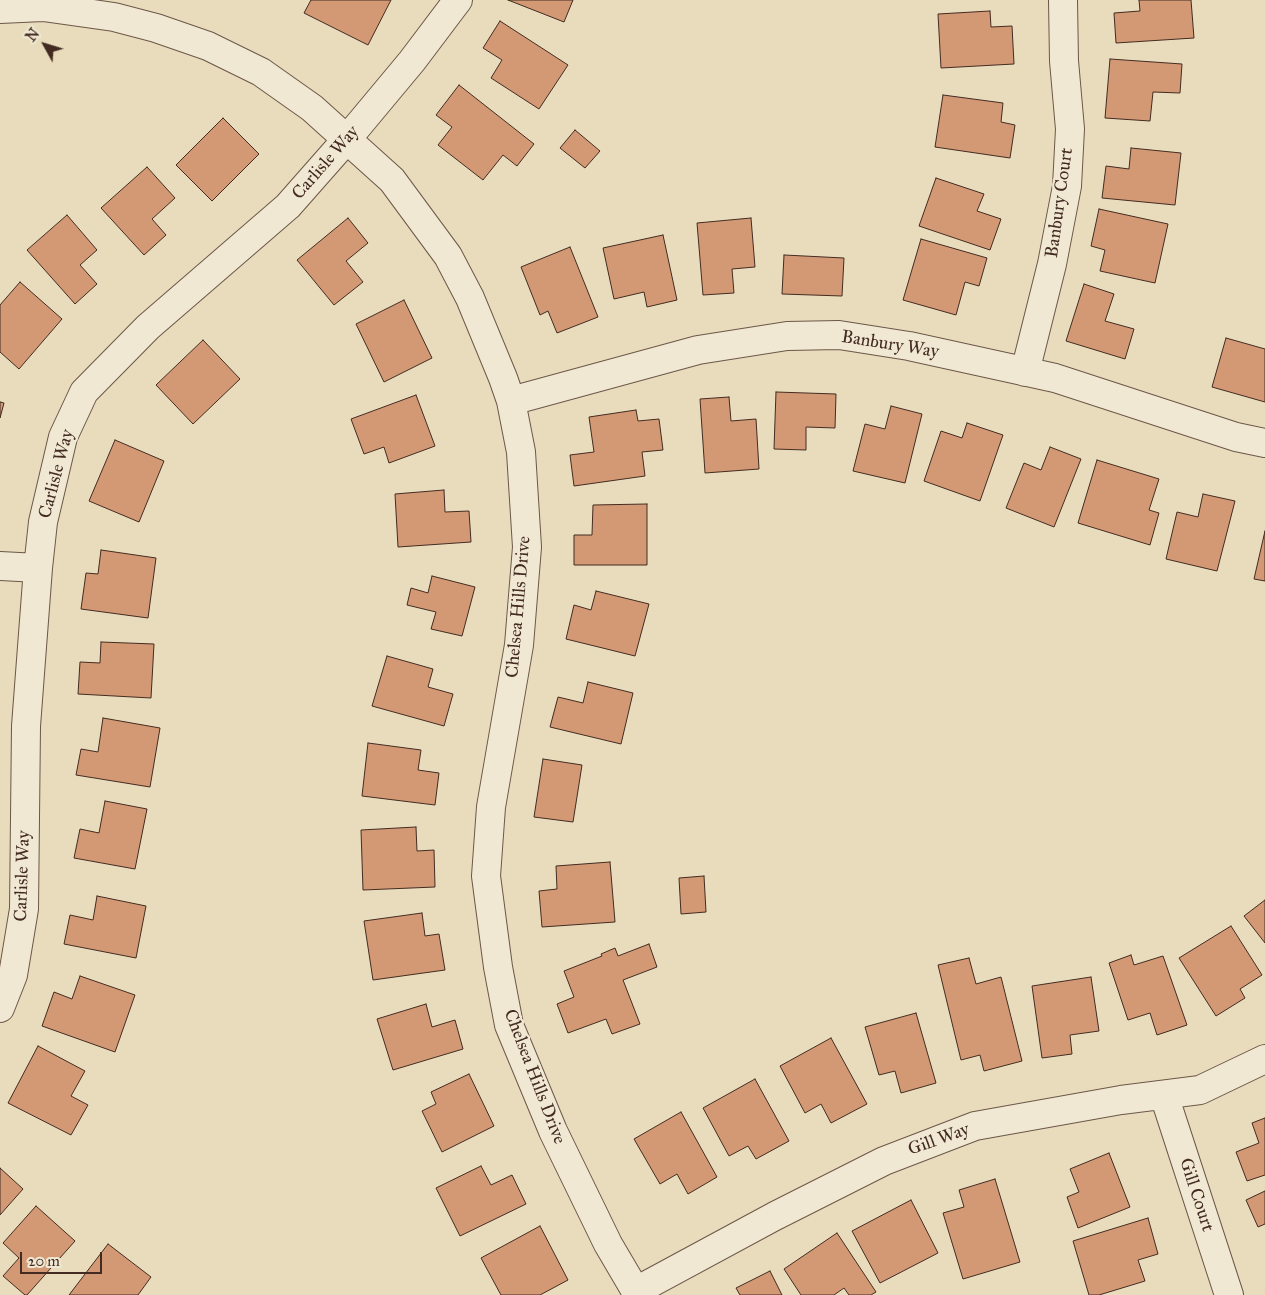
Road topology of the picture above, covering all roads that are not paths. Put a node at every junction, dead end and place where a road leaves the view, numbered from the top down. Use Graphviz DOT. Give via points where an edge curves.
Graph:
graph roads {
  1 [pos="458,0"];
  2 [pos="1063,0"];
  3 [pos="0,9"];
  4 [pos="347,139"];
  5 [pos="1025,372"];
  6 [pos="511,401"];
  7 [pos="1265,443"];
  8 [pos="0,566"];
  9 [pos="38,568"];
  10 [pos="0,1008"];
  11 [pos="1265,1059"];
  12 [pos="1164,1094"];
  13 [pos="637,1293"];
  14 [pos="1229,1295"];
  1 -- 4 [label="street, Carlisle Way"];
  2 -- 5 [label="street, Banbury Court" via="1070,129 1067,186 1052,264"];
  3 -- 4 [label="street, Chelsea Hills Drive" via="43,8 114,17 208,46 261,72 312,108"];
  4 -- 6 [label="street, Chelsea Hills Drive" via="392,180 448,256 470,298"];
  4 -- 9 [label="street, Carlisle Way" via="288,206 148,327 84,392 63,437 43,522"];
  5 -- 6 [label="street, Banbury Way" via="900,344 839,335 787,336 698,350"];
  5 -- 7 [label="street, Banbury Way" via="1055,378 1236,437"];
  6 -- 13 [label="street, Chelsea Hills Drive" via="521,452 527,547 519,645 491,807 486,876 498,967 510,1025 553,1131 608,1244"];
  8 -- 9 [label="street"];
  9 -- 10 [label="street, Carlisle Way" via="26,726 24,909 13,975"];
  11 -- 12 [label="street, Gill Way" via="1200,1090"];
  12 -- 13 [label="street, Gill Way" via="975,1126 884,1161 774,1216"];
  12 -- 14 [label="street, Gill Court"];
}
